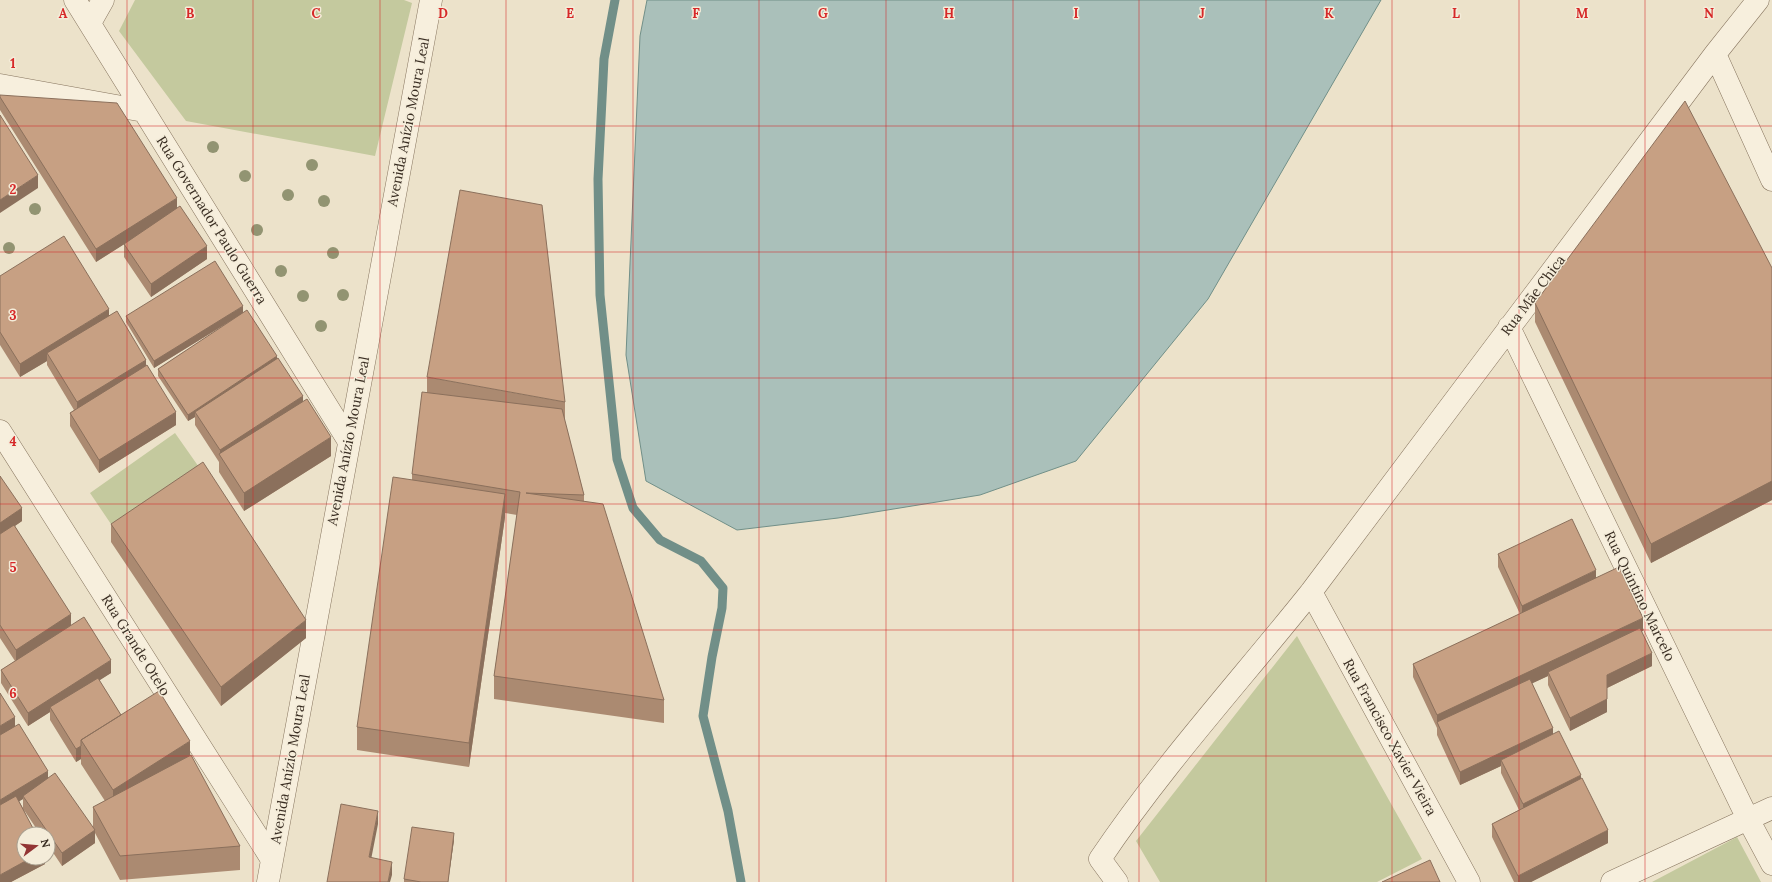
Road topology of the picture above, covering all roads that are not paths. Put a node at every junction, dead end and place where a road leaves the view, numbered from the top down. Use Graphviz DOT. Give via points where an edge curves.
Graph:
graph roads {
  1 [pos="75,0"];
  2 [pos="103,0"];
  3 [pos="431,0"];
  4 [pos="1758,0"];
  5 [pos="90,23"];
  6 [pos="1715,54"];
  7 [pos="0,85"];
  8 [pos="144,111"];
  9 [pos="1772,180"];
  10 [pos="1509,327"];
  11 [pos="0,431"];
  12 [pos="348,440"];
  13 [pos="1311,592"];
  14 [pos="1772,808"];
  15 [pos="1748,819"];
  16 [pos="271,858"];
  17 [pos="1772,864"];
  18 [pos="268,882"];
  19 [pos="1117,882"];
  20 [pos="1469,882"];
  21 [pos="1612,882"];
  1 -- 5 [label="street, Rua Governador Paulo Guerra"];
  2 -- 5 [label="street"];
  3 -- 12 [label="street, Avenida Anízio Moura Leal"];
  4 -- 6 [label="street, Rua Mãe Chica"];
  5 -- 8 [label="street, Rua Governador Paulo Guerra"];
  6 -- 9 [label="street"];
  6 -- 10 [label="street, Rua Mãe Chica"];
  7 -- 8 [label="street"];
  8 -- 12 [label="street, Rua Governador Paulo Guerra"];
  10 -- 13 [label="street, Rua Mãe Chica"];
  10 -- 15 [label="street, Rua Quintino Marcelo"];
  11 -- 16 [label="street, Rua Grande Otelo"];
  12 -- 16 [label="street, Avenida Anízio Moura Leal"];
  13 -- 19 [label="street, Rua Mãe Chica" via="1159,776 1100,859"];
  13 -- 20 [label="street, Rua Francisco Xavier Vieira"];
  14 -- 15 [label="street"];
  15 -- 17 [label="street, Rua Quintino Marcelo"];
  15 -- 21 [label="street"];
  16 -- 18 [label="street, Avenida Anízio Moura Leal"];
}
